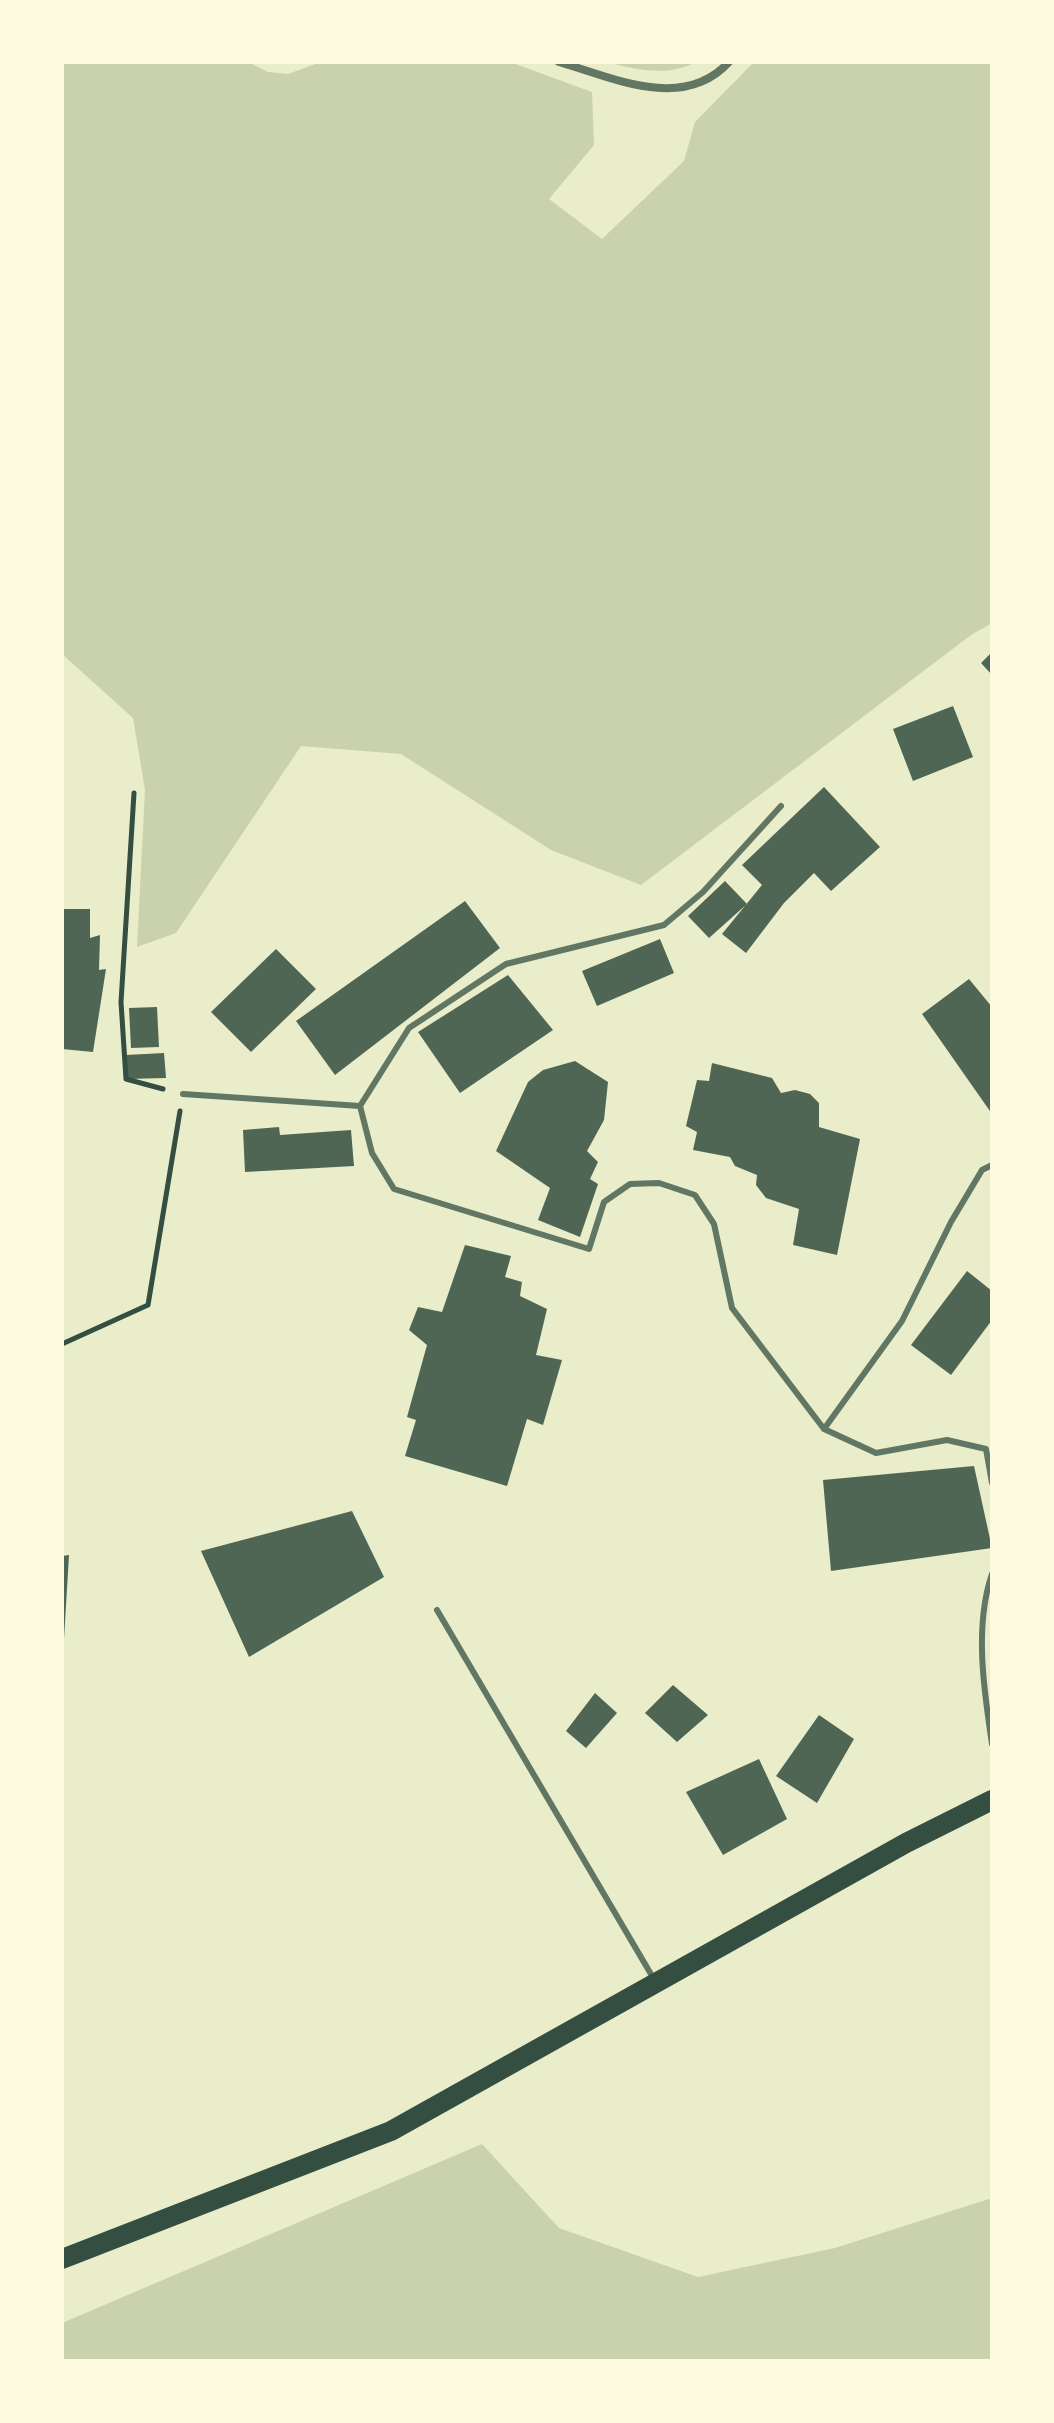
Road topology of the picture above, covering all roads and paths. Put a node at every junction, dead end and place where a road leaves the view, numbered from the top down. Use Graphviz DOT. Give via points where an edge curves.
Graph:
graph roads {
  1 [pos="559,62"];
  2 [pos="729,62"];
  3 [pos="134,793"];
  4 [pos="781,806"];
  5 [pos="183,1094"];
  6 [pos="360,1106"];
  7 [pos="992,1165"];
  8 [pos="62,1344"];
  9 [pos="824,1429"];
  10 [pos="992,1483"];
  11 [pos="992,1574"];
  12 [pos="437,1610"];
  13 [pos="992,1744"];
  14 [pos="992,1800"];
  15 [pos="657,1984"];
  16 [pos="62,2259"];
  1 -- 2 [label="street" via="633,86 677,88 701,84"];
  3 -- 5 [label="path" via="121,1002 126,1079"];
  4 -- 6 [label="lane" via="703,892 664,925 506,964 409,1028"];
  5 -- 6 [label="lane"];
  5 -- 8 [label="path" via="148,1305"];
  6 -- 9 [label="lane" via="372,1153 394,1189 589,1249 604,1202 630,1184 659,1183 695,1195 714,1224 732,1308"];
  7 -- 9 [label="lane" via="982,1170 951,1222 902,1321"];
  9 -- 10 [label="lane" via="876,1453 947,1440 986,1449"];
  11 -- 13 [label="lane" via="986,1591 983,1684"];
  12 -- 15 [label="lane"];
  14 -- 15 [label="main road"];
  15 -- 16 [label="main road" via="391,2131"];
}
